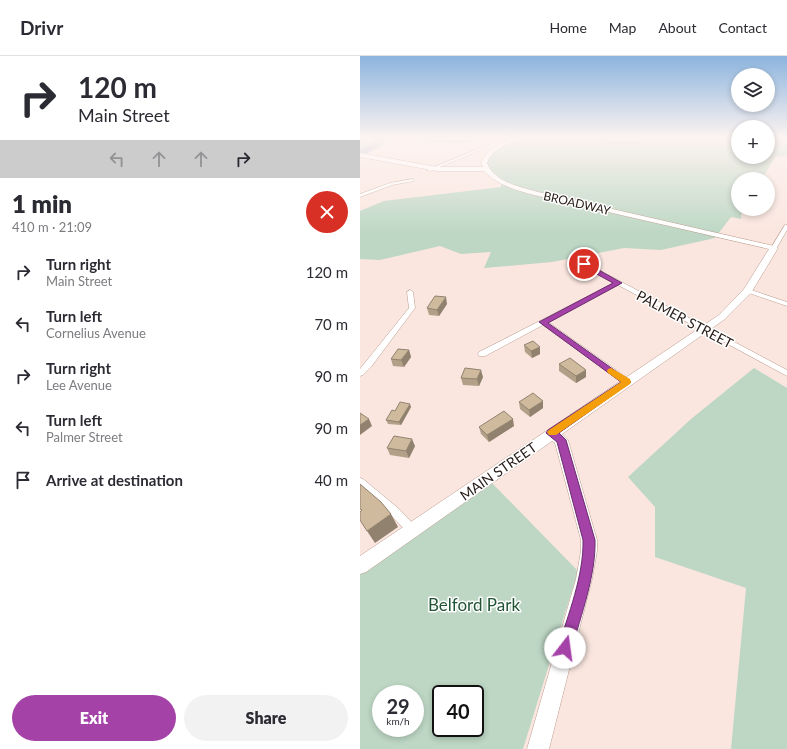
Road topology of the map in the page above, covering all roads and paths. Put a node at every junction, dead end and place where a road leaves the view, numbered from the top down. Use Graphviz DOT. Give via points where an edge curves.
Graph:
graph roads {
  1 [pos="426,169"];
  2 [pos="481,169"];
  3 [pos="485,169"];
  4 [pos="429,170"];
  5 [pos="413,180"];
  6 [pos="360,196"];
  7 [pos="787,226"];
  8 [pos="774,248"];
  9 [pos="584,264"];
  10 [pos="618,283"];
  11 [pos="748,291"];
  12 [pos="410,292"];
  13 [pos="787,304"];
  14 [pos="543,322"];
  15 [pos="704,330"];
  16 [pos="482,354"];
  17 [pos="360,372"];
  18 [pos="787,373"];
  19 [pos="627,382"];
  20 [pos="551,433"];
  21 [pos="360,482"];
  22 [pos="413,531"];
  23 [pos="360,566"];
  24 [pos="538,749"];
  1 -- 4 [label="street"];
  2 -- 4 [label="street"];
  3 -- 8 [label="street, BROADWAY" via="498,181 524,191"];
  5 -- 6 [label="street" via="391,184"];
  7 -- 8 [label="street, MAIN STREET"];
  8 -- 11 [label="street, MAIN STREET"];
  9 -- 10 [label="street, PALMER STREET"];
  10 -- 14 [label="street"];
  10 -- 15 [label="street, PALMER STREET"];
  11 -- 13 [label="street"];
  11 -- 15 [label="street, MAIN STREET" via="733,307"];
  12 -- 17 [label="street" via="412,308 368,366"];
  14 -- 16 [label="street"];
  14 -- 19 [label="street"];
  15 -- 18 [label="street, PALMER STREET"];
  15 -- 19 [label="street, MAIN STREET"];
  19 -- 20 [label="street, MAIN STREET"];
  20 -- 22 [label="street, MAIN STREET"];
  20 -- 24 [label="street" via="561,440 587,530 589,551 584,579"];
  21 -- 22 [label="street"];
  22 -- 23 [label="street, MAIN STREET"];
}
